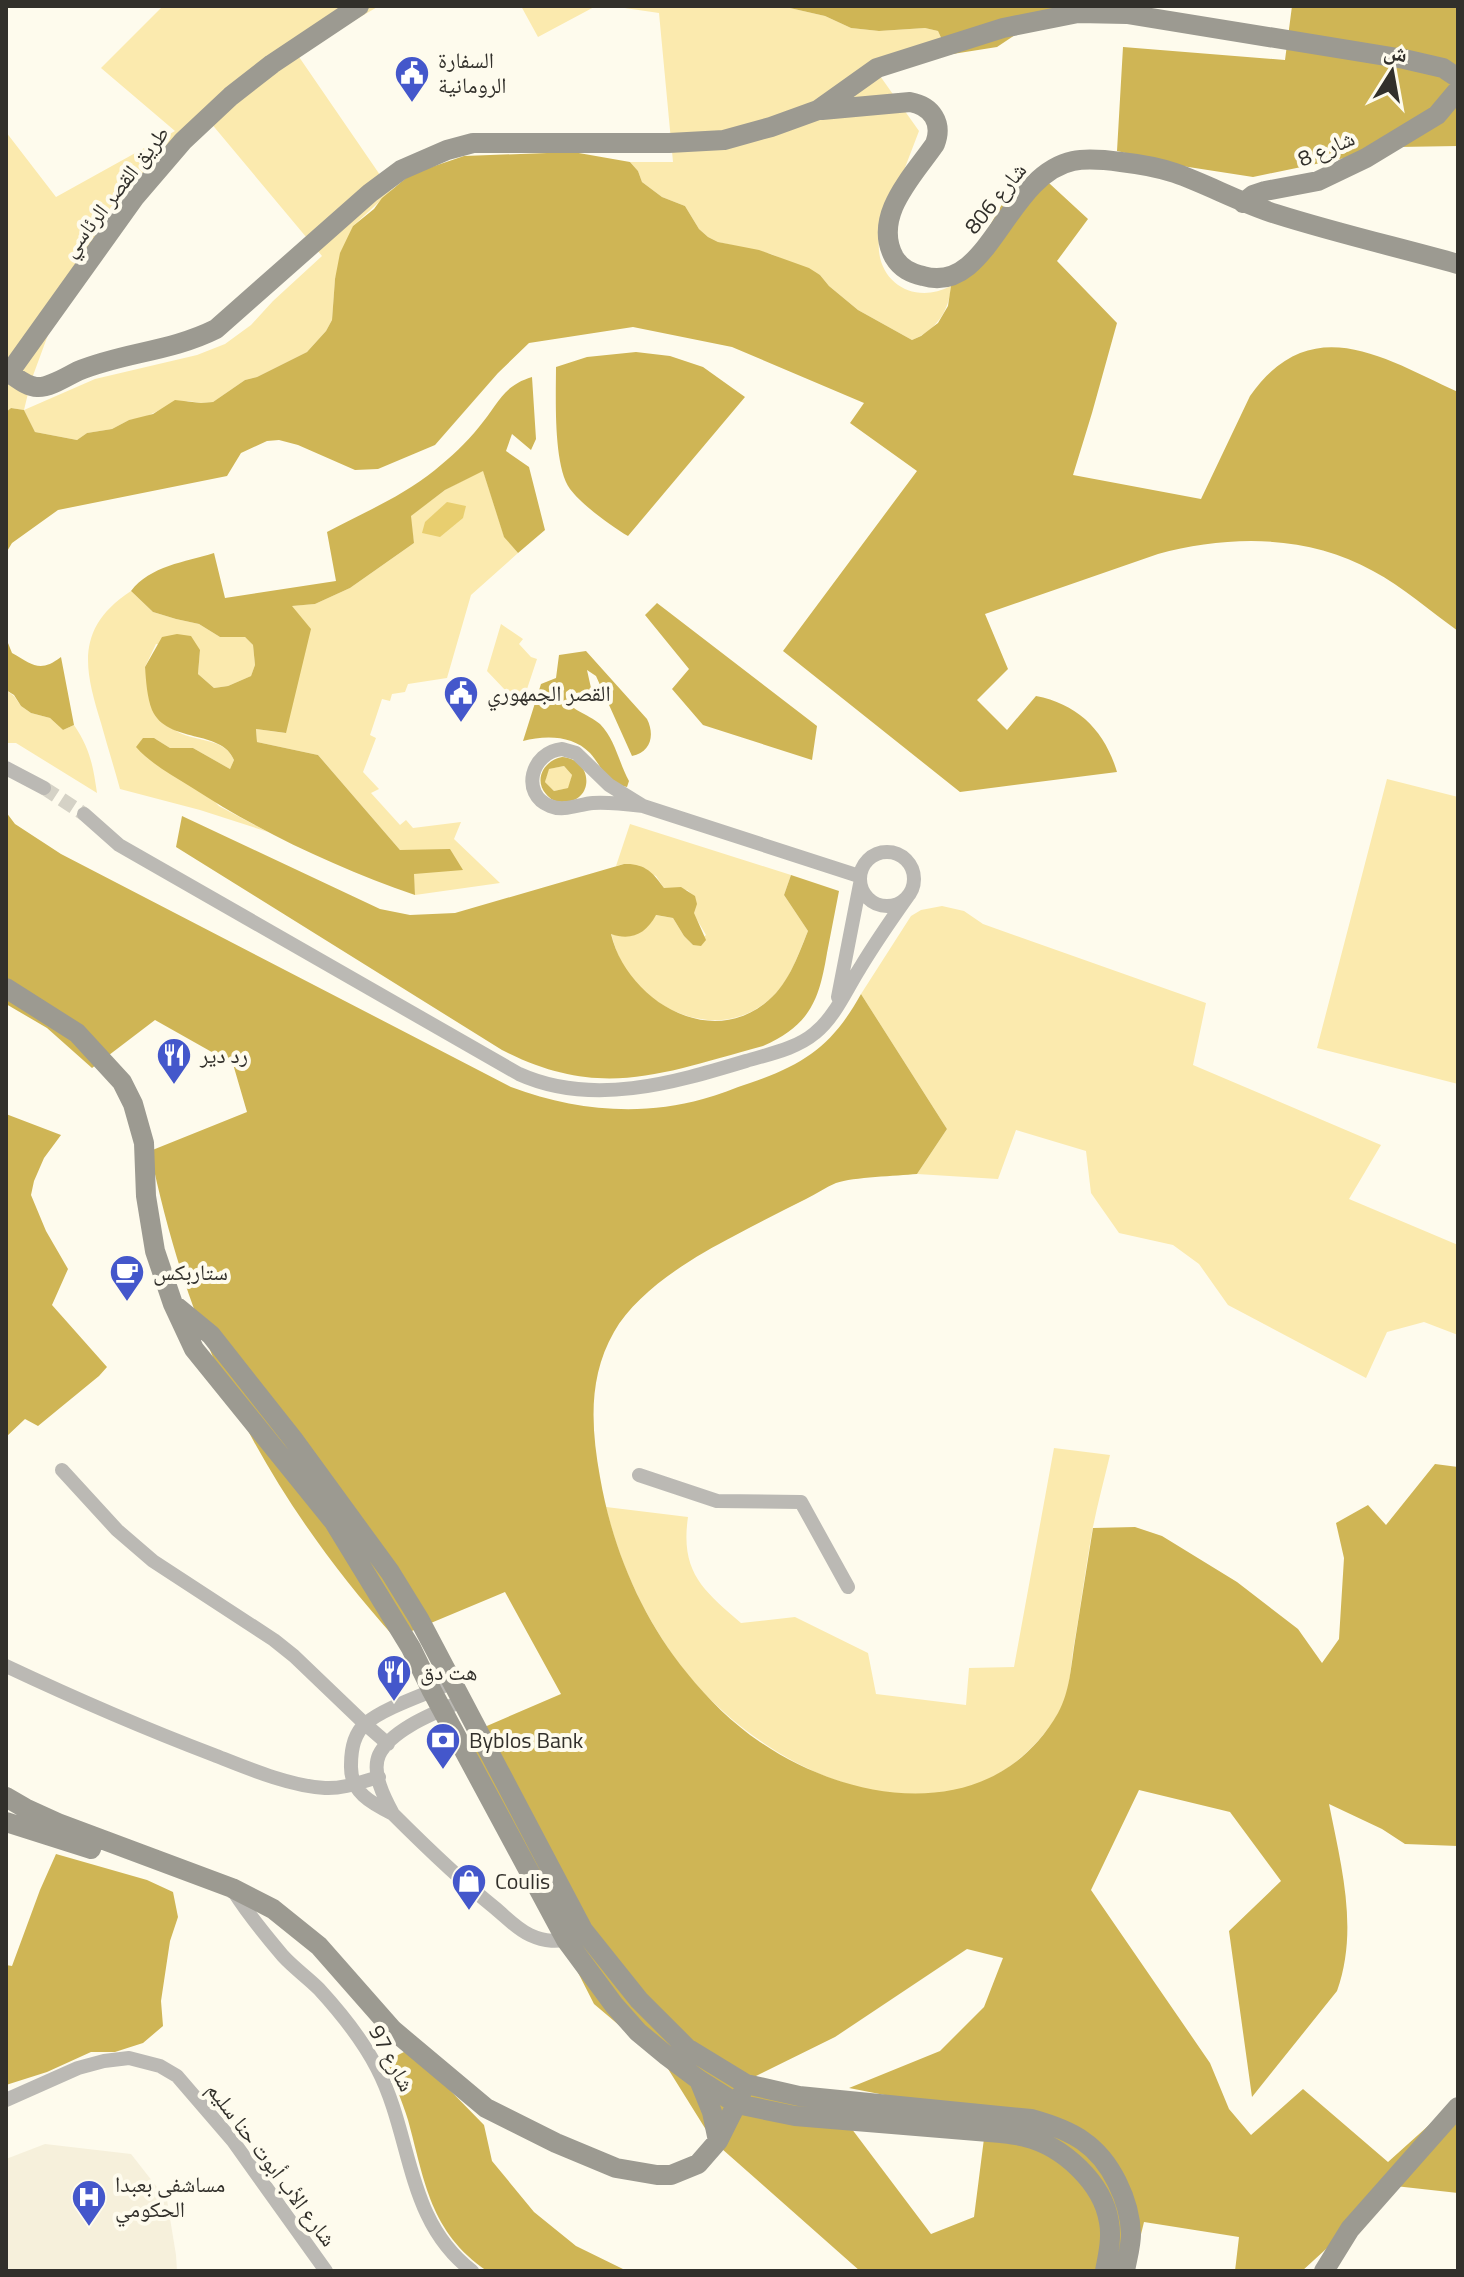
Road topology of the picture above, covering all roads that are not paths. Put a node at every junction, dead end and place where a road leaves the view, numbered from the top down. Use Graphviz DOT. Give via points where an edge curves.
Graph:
graph roads {
  1 [pos="359,6"];
  2 [pos="1458,78"];
  3 [pos="1458,90"];
  4 [pos="818,110"];
  5 [pos="1243,203"];
  6 [pos="1458,264"];
  7 [pos="8,375"];
  8 [pos="6,768"];
  9 [pos="44,788"];
  10 [pos="643,806"];
  11 [pos="84,814"];
  12 [pos="860,880"];
  13 [pos="908,896"];
  14 [pos="6,988"];
  15 [pos="836,1007"];
  16 [pos="173,1304"];
  17 [pos="62,1470"];
  18 [pos="639,1475"];
  19 [pos="848,1587"];
  20 [pos="6,1666"];
  21 [pos="456,1692"];
  22 [pos="437,1700"];
  23 [pos="403,1704"];
  24 [pos="415,1723"];
  25 [pos="365,1724"];
  26 [pos="388,1744"];
  27 [pos="351,1760"];
  28 [pos="378,1770"];
  29 [pos="354,1784"];
  30 [pos="6,1797"];
  31 [pos="393,1814"];
  32 [pos="6,1822"];
  33 [pos="235,1893"];
  34 [pos="574,1935"];
  35 [pos="699,2080"];
  36 [pos="746,2084"];
  37 [pos="6,2100"];
  38 [pos="737,2104"];
  39 [pos="1458,2107"];
  40 [pos="718,2141"];
  41 [pos="1129,2214"];
  42 [pos="1109,2221"];
  43 [pos="326,2271"];
  44 [pos="472,2271"];
  45 [pos="1105,2271"];
  46 [pos="1125,2271"];
  47 [pos="1324,2271"];
  1 -- 7 [label="street, طريق القصر الرئاسي" via="272,64 183,141 135,197"];
  2 -- 4 [label="street" via="1443,68 1404,59 1127,14 1078,13 1003,28 877,68"];
  3 -- 5 [label="street, شارع 8" via="1437,115 1366,158 1318,181 1265,191"];
  4 -- 5 [label="street, شارع 806" via="910,102 932,113 938,138 891,210 888,226 896,261 908,272 929,278 950,279 967,269 1028,189 1054,166 1075,160 1105,159 1173,172"];
  4 -- 7 [label="street" via="724,140 473,143 447,150 401,170 370,193 216,329 193,341 98,363 43,387"];
  5 -- 6 [label="street, شارع 806"];
  8 -- 9 [label="street"];
  10 -- 10 [label="street" via="569,750 548,753 534,769 535,792 552,808 595,803"];
  10 -- 12 [label="street"];
  11 -- 15 [label="street" via="119,845 519,1074 559,1087 628,1089 723,1068 803,1041"];
  12 -- 13 [label="street" via="867,897 880,905 895,905"];
  12 -- 13 [label="street" via="866,862 878,853 901,856 914,874"];
  12 -- 15 [label="street"];
  13 -- 15 [label="street"];
  14 -- 16 [label="street" via="77,1033 122,1082 144,1143 155,1251"];
  16 -- 21 [label="street" via="211,1335 293,1439 390,1572"];
  16 -- 22 [label="street" via="194,1349 334,1522"];
  17 -- 25 [label="street" via="141,1551 274,1640"];
  18 -- 19 [label="street" via="717,1501 801,1502"];
  20 -- 29 [label="street" via="244,1767 328,1789"];
  21 -- 22 [label="street"];
  21 -- 34 [label="street"];
  22 -- 23 [label="street"];
  22 -- 24 [label="street"];
  22 -- 34 [label="street"];
  23 -- 24 [label="street"];
  23 -- 25 [label="street"];
  24 -- 26 [label="street"];
  25 -- 26 [label="street"];
  25 -- 27 [label="street"];
  26 -- 28 [label="street" via="379,1755"];
  27 -- 28 [label="street"];
  27 -- 29 [label="street"];
  28 -- 29 [label="street"];
  28 -- 31 [label="street"];
  29 -- 31 [label="street" via="372,1804"];
  30 -- 33 [label="street"];
  31 -- 34 [label="street" via="516,1926 546,1941"];
  32 -- 33 [label="street"];
  33 -- 40 [label="street" via="273,1909 319,1946 393,2030 486,2108 556,2143 640,2174 671,2175 688,2169"];
  33 -- 44 [label="street, شارع 97" via="285,1958 318,1988 363,2043 390,2096 416,2191 430,2221"];
  34 -- 35 [label="street" via="614,2005 638,2032"];
  34 -- 36 [label="street" via="687,2048"];
  35 -- 38 [label="street"];
  35 -- 40 [label="street"];
  36 -- 38 [label="street"];
  36 -- 41 [label="street" via="799,2096 1050,2124 1094,2150 1113,2176"];
  37 -- 43 [label="street, شارع الأب أبوت حنا سليم" via="104,2061 129,2058 160,2066 177,2076 233,2141"];
  38 -- 40 [label="street"];
  38 -- 42 [label="street" via="795,2116 1027,2137 1050,2147 1089,2179"];
  39 -- 47 [label="street" via="1350,2229"];
  41 -- 42 [label="street"];
  41 -- 46 [label="street"];
  42 -- 45 [label="street"];
}
